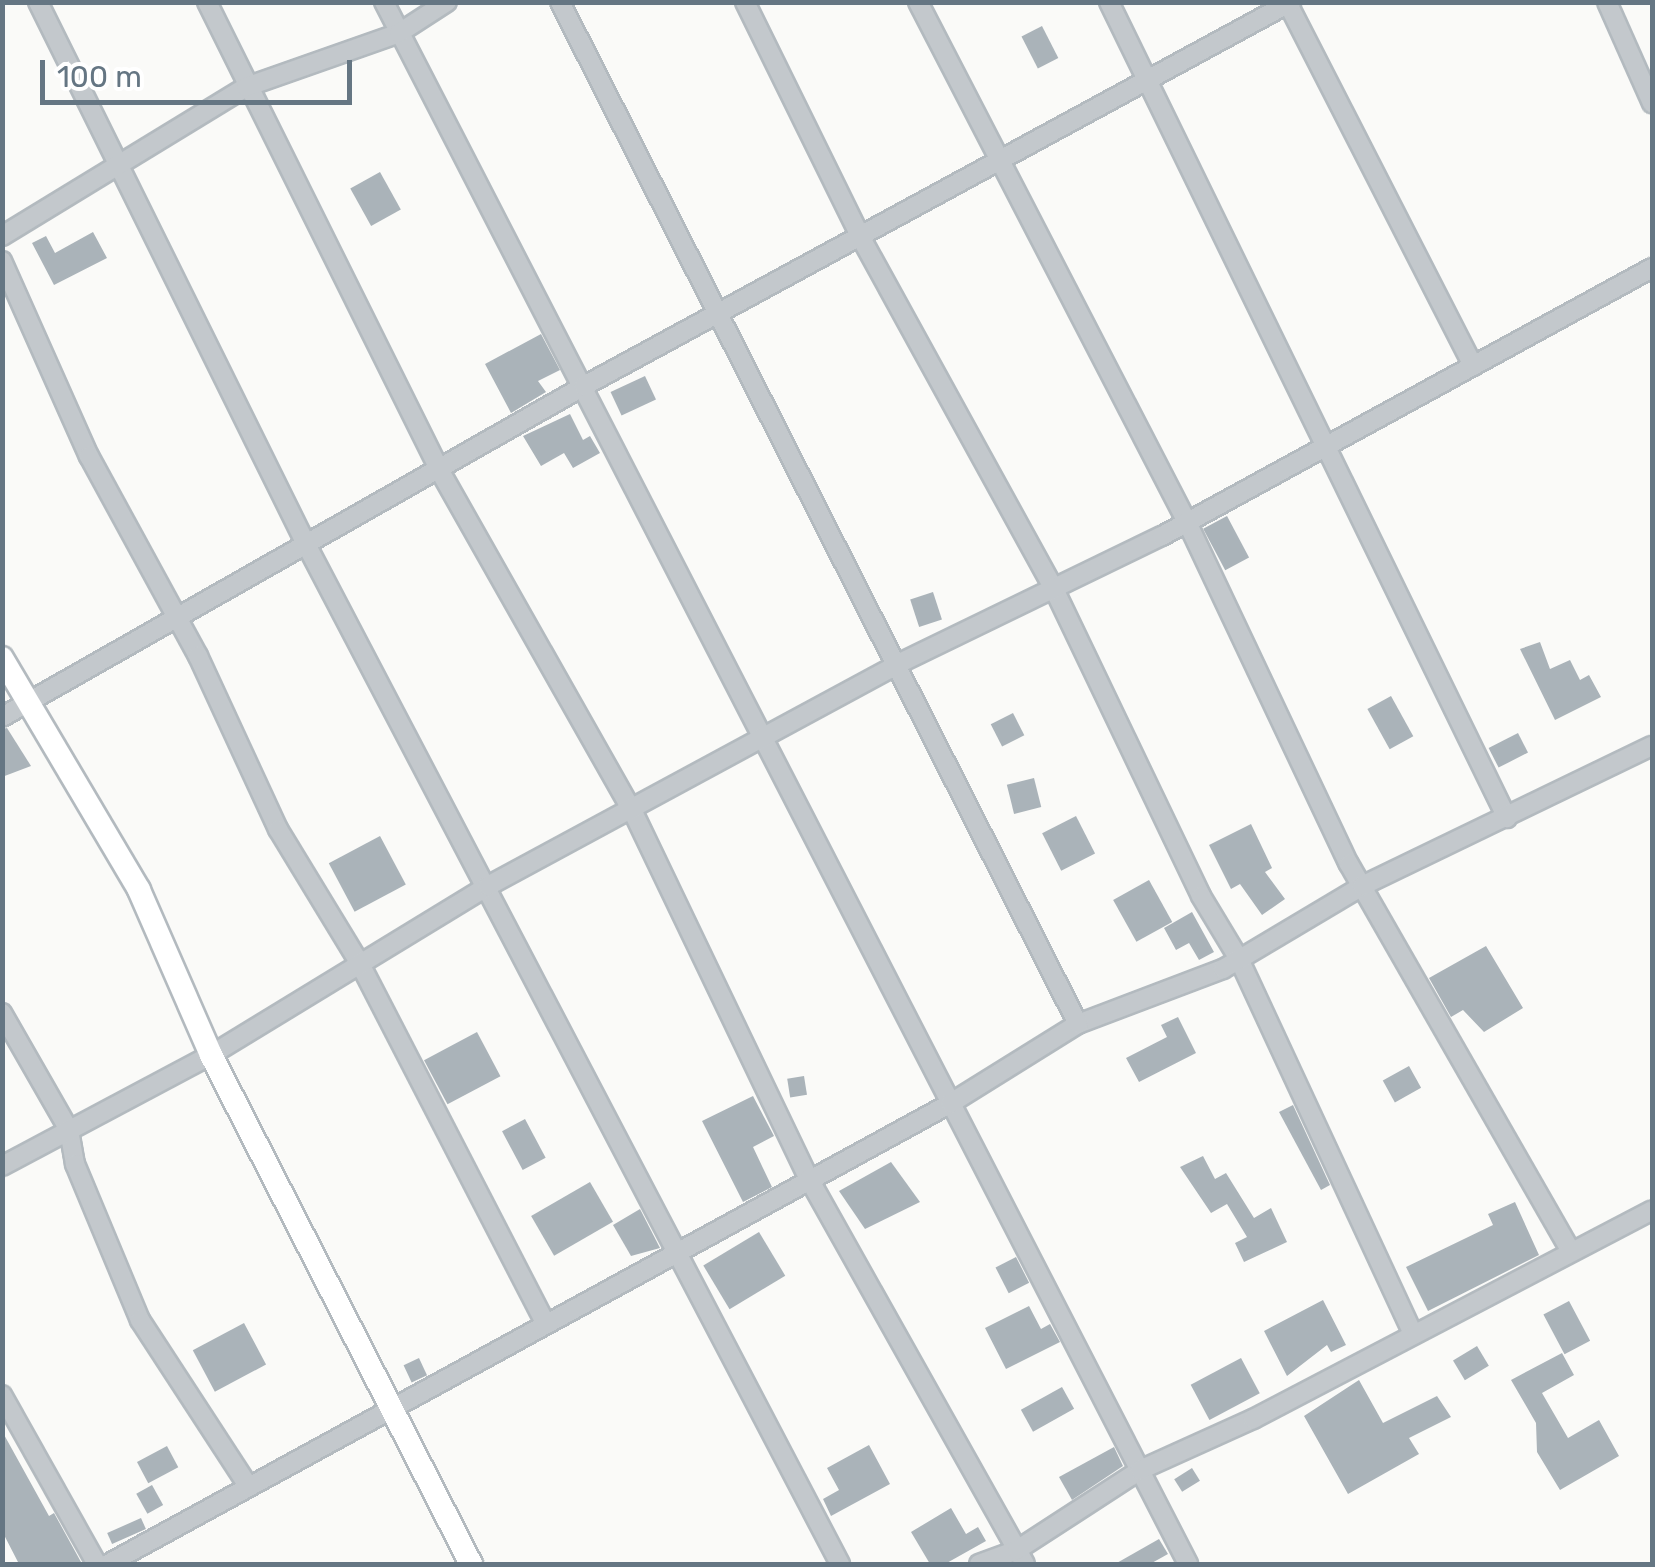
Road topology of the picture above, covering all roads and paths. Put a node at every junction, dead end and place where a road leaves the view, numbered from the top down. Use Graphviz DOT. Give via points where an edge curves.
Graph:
graph roads {
  1 [pos="38,2"];
  2 [pos="207,2"];
  3 [pos="384,2"];
  4 [pos="447,2"];
  5 [pos="560,2"];
  6 [pos="745,2"];
  7 [pos="918,2"];
  8 [pos="1109,2"];
  9 [pos="1607,2"];
  10 [pos="1289,3"];
  11 [pos="399,33"];
  12 [pos="1151,79"];
  13 [pos="246,86"];
  14 [pos="1652,103"];
  15 [pos="999,162"];
  16 [pos="118,165"];
  17 [pos="2,236"];
  18 [pos="860,238"];
  19 [pos="2,261"];
  20 [pos="1652,268"];
  21 [pos="718,315"];
  22 [pos="1473,366"];
  23 [pos="584,386"];
  24 [pos="1326,446"];
  25 [pos="440,473"];
  26 [pos="1187,522"];
  27 [pos="308,548"];
  28 [pos="1054,589"];
  29 [pos="178,620"];
  30 [pos="2,658"];
  31 [pos="900,664"];
  32 [pos="26,708"];
  33 [pos="2,717"];
  34 [pos="764,742"];
  35 [pos="1652,746"];
  36 [pos="632,812"];
  37 [pos="1507,818"];
  38 [pos="488,886"];
  39 [pos="1362,886"];
  40 [pos="1240,959"];
  41 [pos="360,964"];
  42 [pos="2,1013"];
  43 [pos="1078,1024"];
  44 [pos="211,1055"];
  45 [pos="950,1103"];
  46 [pos="68,1130"];
  47 [pos="2,1166"];
  48 [pos="809,1179"];
  49 [pos="1652,1210"];
  50 [pos="1571,1251"];
  51 [pos="674,1254"];
  52 [pos="544,1323"];
  53 [pos="1413,1334"];
  54 [pos="2,1395"];
  55 [pos="392,1408"];
  56 [pos="1140,1470"];
  57 [pos="249,1487"];
  58 [pos="1021,1557"];
  59 [pos="97,1564"];
  60 [pos="108,1564"];
  61 [pos="472,1564"];
  62 [pos="840,1564"];
  63 [pos="979,1564"];
  64 [pos="1188,1564"];
  1 -- 16 [label="street"];
  2 -- 13 [label="street"];
  3 -- 11 [label="street"];
  4 -- 11 [label="street"];
  5 -- 21 [label="street"];
  6 -- 18 [label="street"];
  7 -- 15 [label="street"];
  8 -- 12 [label="street"];
  9 -- 14 [label="street"];
  10 -- 12 [label="street"];
  10 -- 22 [label="street"];
  11 -- 13 [label="street"];
  11 -- 23 [label="street"];
  12 -- 15 [label="street"];
  12 -- 24 [label="street"];
  13 -- 16 [label="street"];
  13 -- 25 [label="street"];
  15 -- 18 [label="street"];
  15 -- 26 [label="street"];
  16 -- 17 [label="street"];
  16 -- 27 [label="street"];
  18 -- 21 [label="street"];
  18 -- 28 [label="street"];
  19 -- 29 [label="street" via="90,456"];
  20 -- 22 [label="street"];
  21 -- 23 [label="street"];
  21 -- 31 [label="street"];
  22 -- 24 [label="street"];
  23 -- 25 [label="street"];
  23 -- 34 [label="street"];
  24 -- 26 [label="street"];
  24 -- 37 [label="street"];
  25 -- 27 [label="street"];
  25 -- 36 [label="street"];
  26 -- 28 [label="street"];
  26 -- 39 [label="street"];
  27 -- 29 [label="street"];
  27 -- 38 [label="street"];
  28 -- 31 [label="street"];
  28 -- 40 [label="street" via="1201,896"];
  29 -- 32 [label="street"];
  29 -- 41 [label="street" via="278,830"];
  30 -- 32 [label="street"];
  31 -- 34 [label="street"];
  31 -- 43 [label="street"];
  32 -- 33 [label="street"];
  32 -- 44 [label="street" via="139,890"];
  34 -- 36 [label="street"];
  34 -- 45 [label="street"];
  35 -- 37 [label="street"];
  36 -- 38 [label="street"];
  36 -- 48 [label="street"];
  37 -- 39 [label="street"];
  38 -- 41 [label="street"];
  38 -- 51 [label="street"];
  39 -- 40 [label="street"];
  39 -- 50 [label="street"];
  40 -- 43 [label="street"];
  40 -- 53 [label="street"];
  41 -- 44 [label="street"];
  41 -- 52 [label="street"];
  42 -- 46 [label="street"];
  43 -- 45 [label="street"];
  44 -- 46 [label="street"];
  44 -- 55 [label="street"];
  45 -- 48 [label="street"];
  45 -- 56 [label="street"];
  46 -- 47 [label="street"];
  46 -- 57 [label="street" via="75,1164 140,1320"];
  48 -- 51 [label="street"];
  48 -- 58 [label="street"];
  49 -- 50 [label="street"];
  50 -- 53 [label="street"];
  51 -- 52 [label="street"];
  51 -- 62 [label="street"];
  52 -- 55 [label="street"];
  53 -- 56 [label="street"];
  54 -- 59 [label="street"];
  55 -- 57 [label="street"];
  55 -- 61 [label="street"];
  56 -- 58 [label="street"];
  56 -- 64 [label="street"];
  57 -- 60 [label="street"];
  58 -- 63 [label="street"];
}
